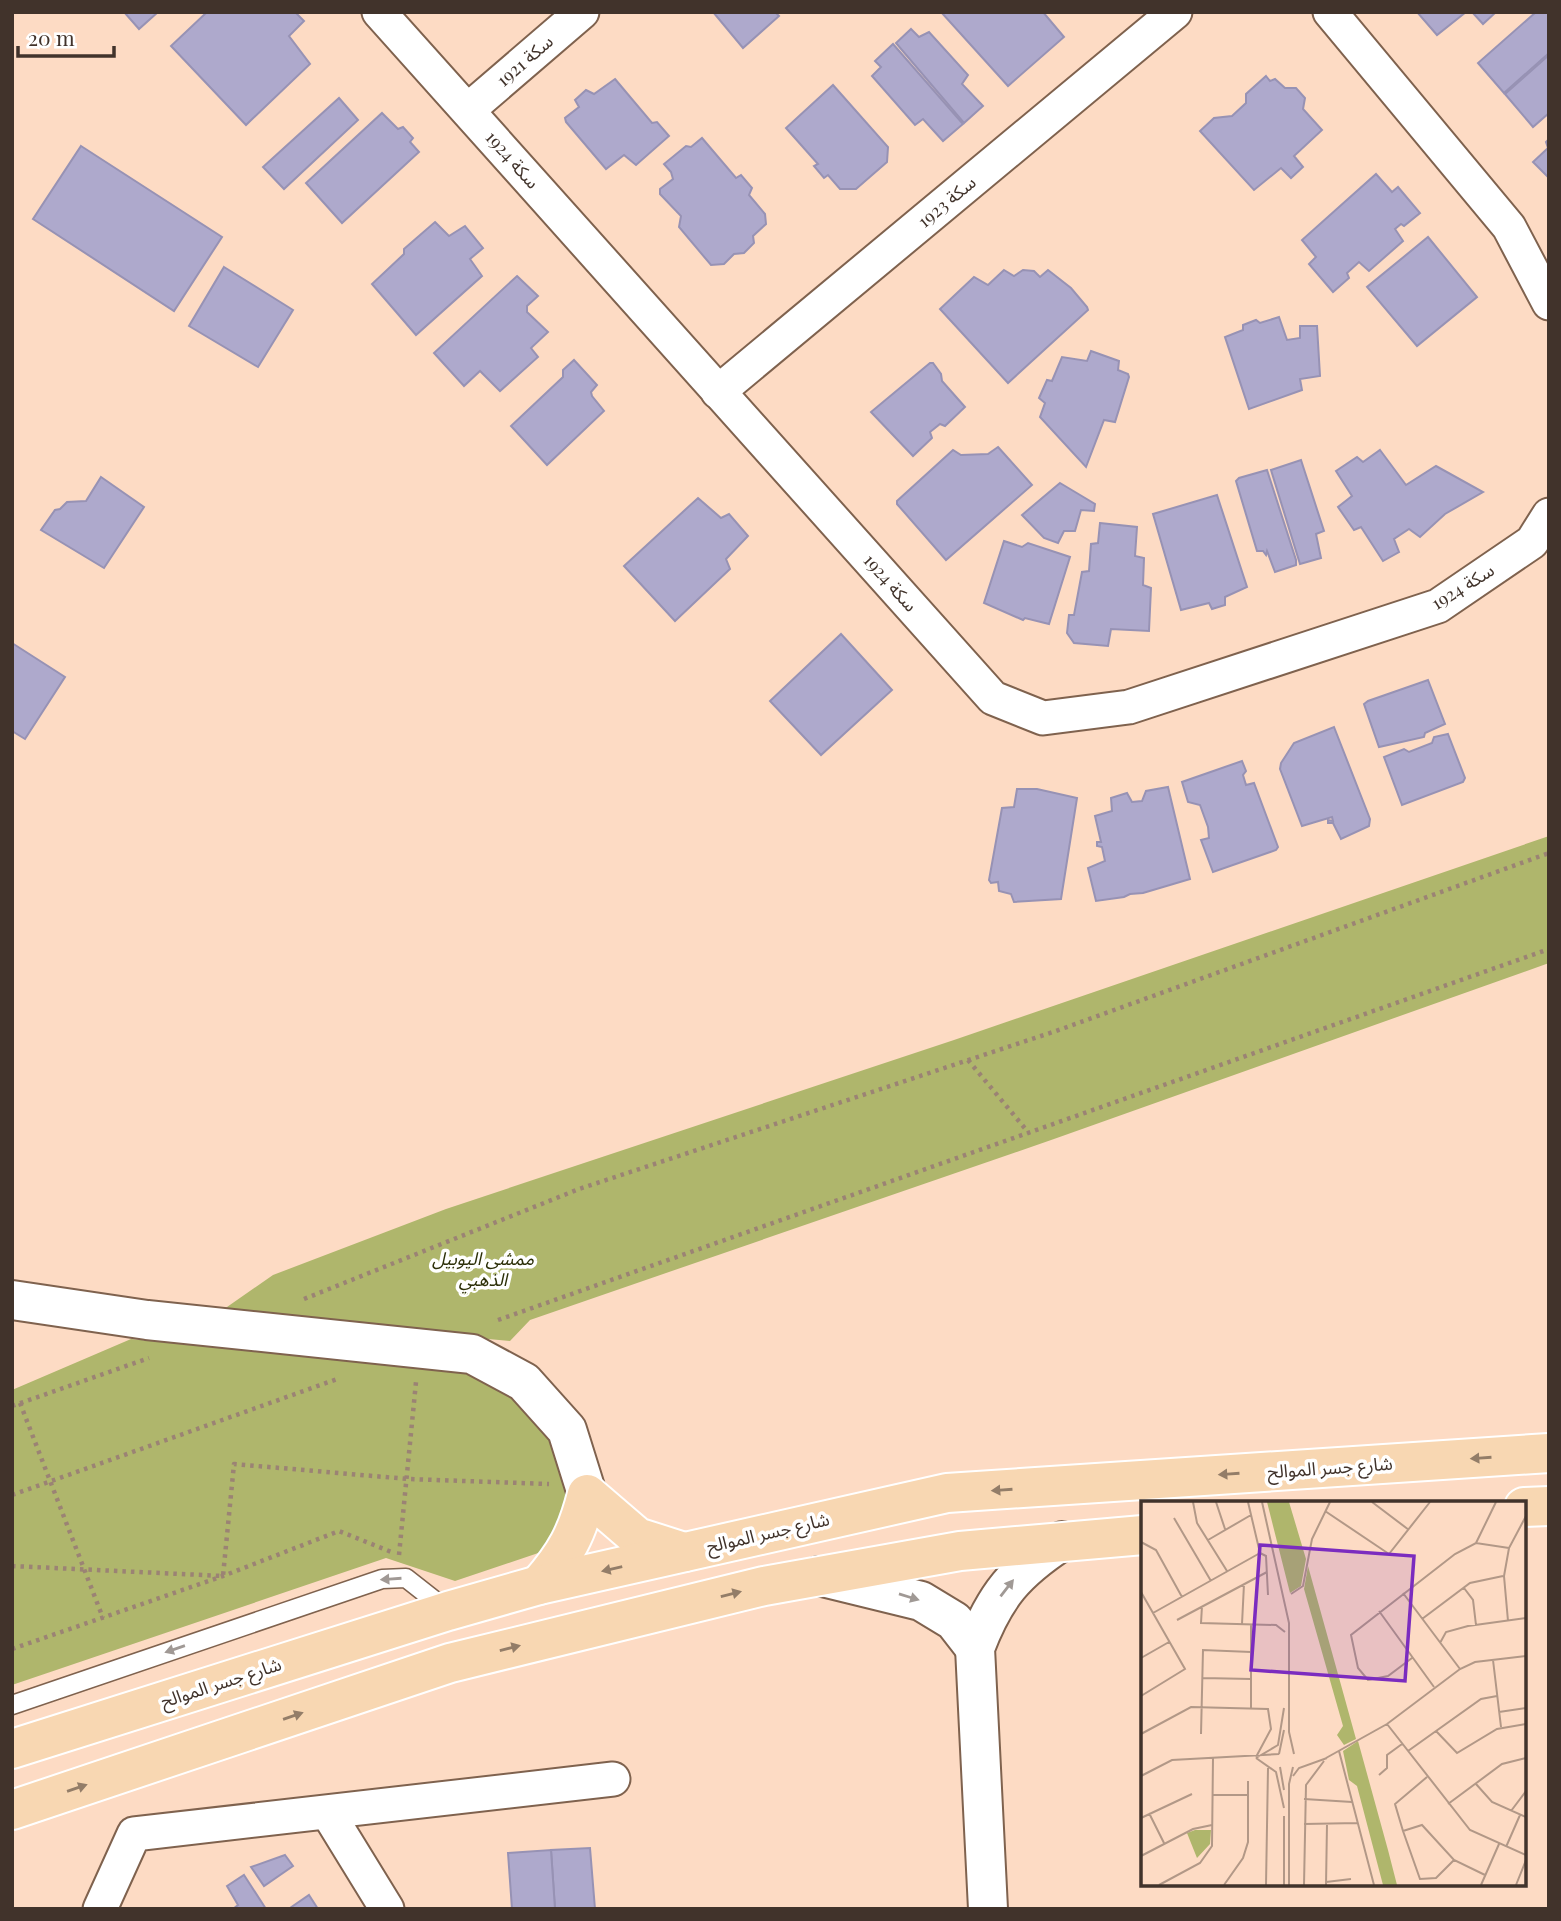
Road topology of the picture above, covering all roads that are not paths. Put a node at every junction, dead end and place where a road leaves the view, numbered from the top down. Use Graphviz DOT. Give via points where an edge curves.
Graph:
graph roads {
  1 [pos="379,12"];
  2 [pos="582,12"];
  3 [pos="1175,12"];
  4 [pos="1330,12"];
  5 [pos="468,110"];
  6 [pos="1549,303"];
  7 [pos="718,392"];
  8 [pos="1549,515"];
  9 [pos="12,1300"];
  10 [pos="1549,1453"];
  11 [pos="586,1490"];
  12 [pos="1549,1506"];
  13 [pos="1526,1507"];
  14 [pos="1141,1535"];
  15 [pos="1062,1541"];
  16 [pos="684,1552"];
  17 [pos="819,1576"];
  18 [pos="539,1585"];
  19 [pos="448,1611"];
  20 [pos="975,1648"];
  21 [pos="12,1705"];
  22 [pos="12,1749"];
  23 [pos="612,1779"];
  24 [pos="12,1810"];
  25 [pos="328,1814"];
  26 [pos="100,1909"];
  27 [pos="387,1909"];
  28 [pos="988,1909"];
  1 -- 5 [label="street, سكة 1924"];
  2 -- 5 [label="street, سكة 1921"];
  3 -- 7 [label="street, سكة 1923"];
  4 -- 6 [label="street" via="1509,228"];
  5 -- 7 [label="street, سكة 1924"];
  7 -- 8 [label="street, سكة 1924" via="993,698 1043,718 1129,707 1438,606 1532,542"];
  9 -- 11 [label="street" via="147,1320 472,1354 524,1382 567,1430"];
  10 -- 16 [label="main road, شارع جسر الموالح, one-way" via="947,1493"];
  11 -- 16 [label="main road" via="636,1537"];
  11 -- 18 [label="main road" via="579,1528"];
  12 -- 13 [label="main road"];
  14 -- 15 [label="main road"];
  15 -- 17 [label="main road" via="960,1550"];
  20 -- 15 [label="street, one-way" via="1007,1585"];
  16 -- 18 [label="main road, شارع جسر الموالح, one-way"];
  17 -- 20 [label="street, one-way" via="921,1601 954,1621"];
  24 -- 17 [label="main road, one-way" via="450,1663"];
  18 -- 19 [label="main road, شارع جسر الموالح"];
  19 -- 21 [label="lane, one-way" via="406,1578 382,1579"];
  19 -- 22 [label="main road, شارع جسر الموالح"];
  20 -- 28 [label="street"];
  23 -- 25 [label="street"];
  25 -- 26 [label="street" via="134,1834"];
  25 -- 27 [label="street"];
}
